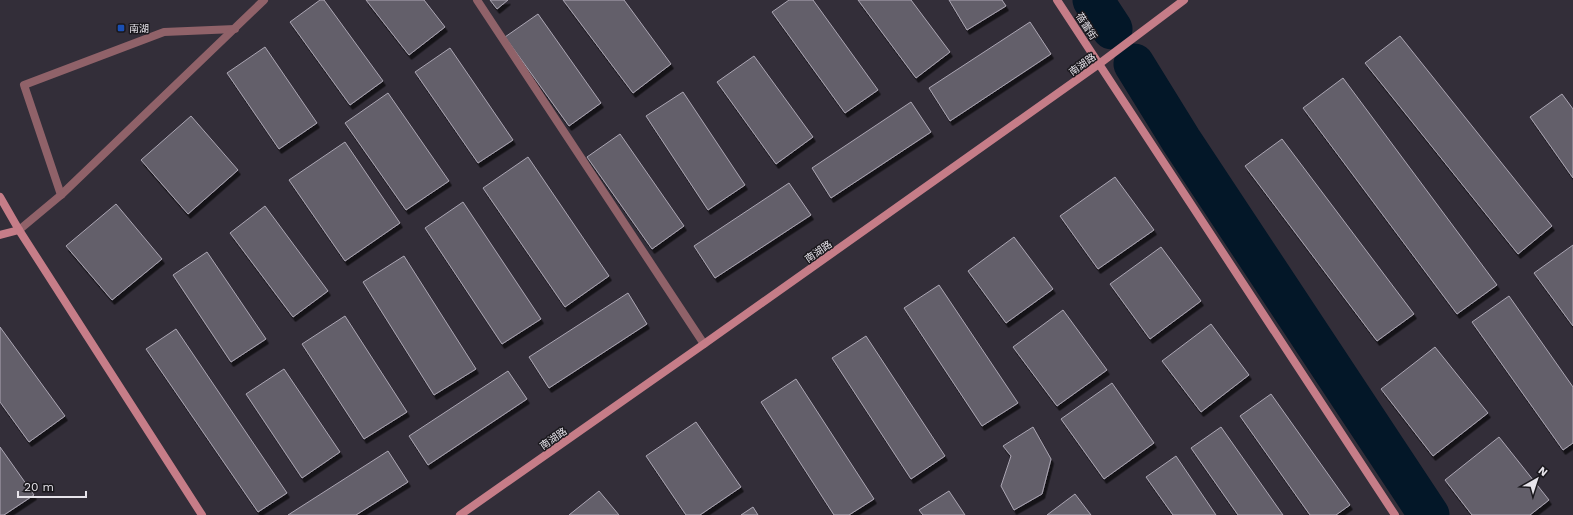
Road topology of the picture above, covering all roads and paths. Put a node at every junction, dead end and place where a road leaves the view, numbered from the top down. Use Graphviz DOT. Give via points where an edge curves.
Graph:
graph roads {
  1 [pos="264,0"];
  2 [pos="477,0"];
  3 [pos="1057,0"];
  4 [pos="1184,0"];
  5 [pos="235,29"];
  6 [pos="1099,64"];
  7 [pos="61,195"];
  8 [pos="0,196"];
  9 [pos="19,230"];
  10 [pos="0,235"];
  11 [pos="704,344"];
  12 [pos="202,515"];
  13 [pos="460,515"];
  14 [pos="1395,515"];
  1 -- 5 [label="street"];
  2 -- 11 [label="street"];
  3 -- 6 [label="street, 蓓蕾街"];
  4 -- 6 [label="street, 南湖路"];
  5 -- 7 [label="street"];
  5 -- 7 [label="street" via="164,32 24,85"];
  6 -- 11 [label="street, 南湖路"];
  6 -- 14 [label="street, 蓓蕾街"];
  7 -- 9 [label="street"];
  8 -- 9 [label="street"];
  9 -- 10 [label="street"];
  9 -- 12 [label="street"];
  11 -- 13 [label="street, 南湖路"];
}
